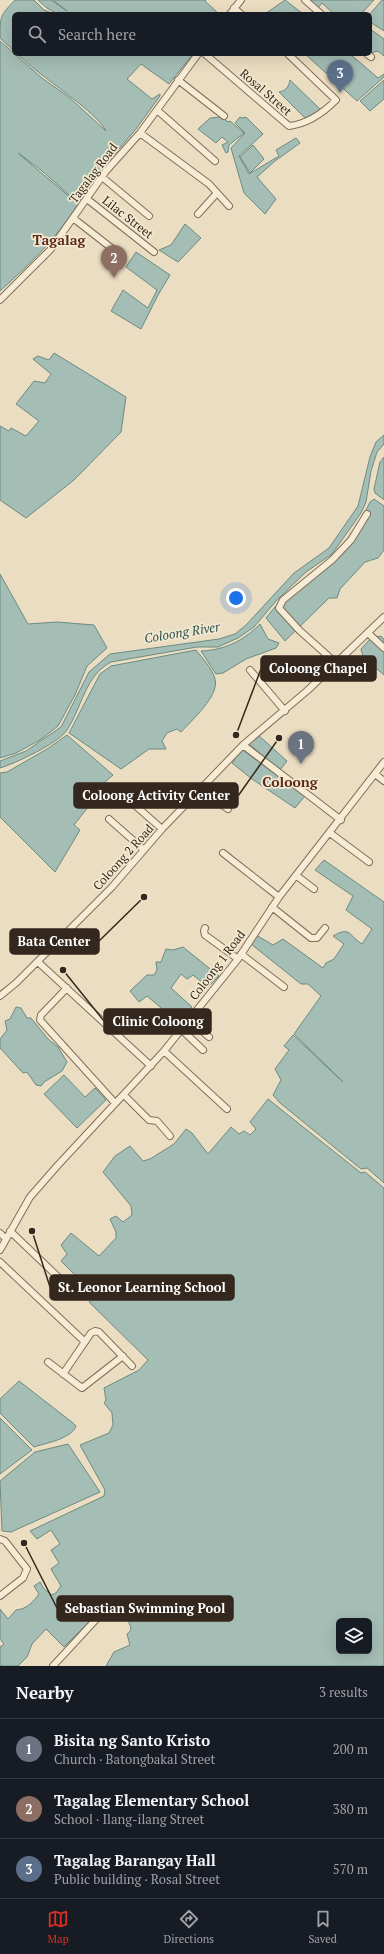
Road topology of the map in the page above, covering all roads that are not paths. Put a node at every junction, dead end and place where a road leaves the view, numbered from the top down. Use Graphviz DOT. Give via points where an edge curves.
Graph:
graph roads {
  1 [pos="241,0"];
  2 [pos="305,0"];
  3 [pos="234,8"];
  4 [pos="231,12"];
  5 [pos="239,12"];
  6 [pos="319,12"];
  7 [pos="196,56"];
  8 [pos="207,56"];
  9 [pos="290,56"];
  10 [pos="178,80"];
  11 [pos="157,110"];
  12 [pos="224,116"];
  13 [pos="140,133"];
  14 [pos="215,161"];
  15 [pos="102,177"];
  16 [pos="218,193"];
  17 [pos="87,199"];
  18 [pos="229,206"];
  19 [pos="198,214"];
  20 [pos="149,216"];
  21 [pos="73,218"];
  22 [pos="114,250"];
  23 [pos="154,252"];
  24 [pos="0,300"];
  25 [pos="367,514"];
  26 [pos="384,617"];
  27 [pos="368,633"];
  28 [pos="384,648"];
  29 [pos="337,664"];
  30 [pos="250,670"];
  31 [pos="285,711"];
  32 [pos="242,745"];
  33 [pos="384,762"];
  34 [pos="375,774"];
  35 [pos="384,782"];
  36 [pos="200,788"];
  37 [pos="120,792"];
  38 [pos="228,809"];
  39 [pos="109,819"];
  40 [pos="341,820"];
  41 [pos="162,829"];
  42 [pos="330,833"];
  43 [pos="144,850"];
  44 [pos="223,853"];
  45 [pos="369,862"];
  46 [pos="297,876"];
  47 [pos="314,889"];
  48 [pos="279,898"];
  49 [pos="272,907"];
  50 [pos="205,928"];
  51 [pos="325,928"];
  52 [pos="239,957"];
  53 [pos="38,962"];
  54 [pos="284,987"];
  55 [pos="67,988"];
  56 [pos="0,996"];
  57 [pos="189,1020"];
  58 [pos="181,1029"];
  59 [pos="210,1037"];
  60 [pos="203,1050"];
  61 [pos="164,1051"];
  62 [pos="152,1066"];
  63 [pos="124,1095"];
  64 [pos="115,1103"];
  65 [pos="227,1109"];
  66 [pos="170,1136"];
  67 [pos="10,1231"];
  68 [pos="0,1234"];
  69 [pos="6,1239"];
  70 [pos="0,1250"];
  71 [pos="0,1262"];
  72 [pos="78,1296"];
  73 [pos="85,1342"];
  74 [pos="123,1356"];
  75 [pos="48,1362"];
  76 [pos="132,1366"];
  77 [pos="63,1374"];
  78 [pos="0,1539"];
  79 [pos="0,1596"];
  80 [pos="102,1613"];
  81 [pos="53,1666"];
  1 -- 3 [label="street"];
  2 -- 6 [label="street"];
  3 -- 4 [label="street"];
  3 -- 5 [label="street"];
  7 -- 10 [label="street, Tagalag Road"];
  8 -- 9 [label="street, Rosal Street" via="289,126 316,116 336,100"];
  10 -- 11 [label="street, Tagalag Road"];
  10 -- 12 [label="street"];
  11 -- 13 [label="street, Tagalag Road"];
  11 -- 14 [label="street"];
  13 -- 15 [label="street, Tagalag Road"];
  13 -- 16 [label="street"];
  15 -- 17 [label="street, Tagalag Road"];
  15 -- 20 [label="street"];
  16 -- 18 [label="street"];
  16 -- 19 [label="street"];
  17 -- 21 [label="street, Tagalag Road"];
  17 -- 23 [label="street, Lilac Street"];
  21 -- 22 [label="street"];
  21 -- 24 [label="street, Tagalag Road" via="51,249"];
  25 -- 29 [label="street" via="351,540 332,560 283,600 279,608"];
  26 -- 27 [label="street, Coloong 2 Road"];
  27 -- 28 [label="street"];
  27 -- 29 [label="street, Coloong 2 Road"];
  29 -- 31 [label="street, Coloong 2 Road"];
  30 -- 31 [label="street"];
  31 -- 32 [label="street, Coloong 2 Road"];
  32 -- 36 [label="street, Coloong 2 Road"];
  32 -- 40 [label="street"];
  33 -- 34 [label="street, Coloong 1 Road"];
  34 -- 35 [label="street"];
  34 -- 40 [label="street, Coloong 1 Road"];
  36 -- 38 [label="street"];
  36 -- 41 [label="street, Coloong 2 Road"];
  37 -- 41 [label="street"];
  39 -- 43 [label="street"];
  40 -- 42 [label="street, Coloong 1 Road"];
  41 -- 43 [label="street, Coloong 2 Road"];
  42 -- 45 [label="street"];
  42 -- 46 [label="street, Coloong 1 Road"];
  43 -- 53 [label="street, Coloong 2 Road" via="112,887"];
  44 -- 48 [label="street"];
  46 -- 47 [label="street"];
  46 -- 48 [label="street, Coloong 1 Road"];
  48 -- 49 [label="street, Coloong 1 Road"];
  49 -- 51 [label="street" via="313,939"];
  49 -- 52 [label="street, Coloong 1 Road"];
  50 -- 52 [label="street" via="205,935"];
  52 -- 54 [label="street"];
  52 -- 57 [label="street, Coloong 1 Road"];
  53 -- 55 [label="street"];
  53 -- 56 [label="street, Coloong 2 Road"];
  55 -- 62 [label="street"];
  55 -- 64 [label="street" via="41,1015 40,1020"];
  57 -- 58 [label="street, Coloong 1 Road"];
  57 -- 59 [label="street"];
  58 -- 60 [label="street"];
  58 -- 61 [label="street, Coloong 1 Road"];
  61 -- 62 [label="street, Coloong 1 Road"];
  61 -- 65 [label="street"];
  62 -- 63 [label="street, Coloong 1 Road"];
  63 -- 64 [label="street, Coloong 1 Road"];
  63 -- 66 [label="street" via="149,1120 157,1120"];
  64 -- 67 [label="street, Coloong 1 Road" via="30,1197"];
  67 -- 69 [label="street, Coloong 1 Road"];
  67 -- 72 [label="street"];
  68 -- 69 [label="street"];
  69 -- 70 [label="street, Coloong 1 Road"];
  71 -- 73 [label="street"];
  73 -- 74 [label="street" via="97,1331"];
  73 -- 77 [label="street"];
  74 -- 76 [label="street"];
  74 -- 77 [label="street" via="82,1388"];
  75 -- 77 [label="street"];
  78 -- 79 [label="street" via="5,1541 26,1567 23,1578"];
  80 -- 81 [label="street"];
}
